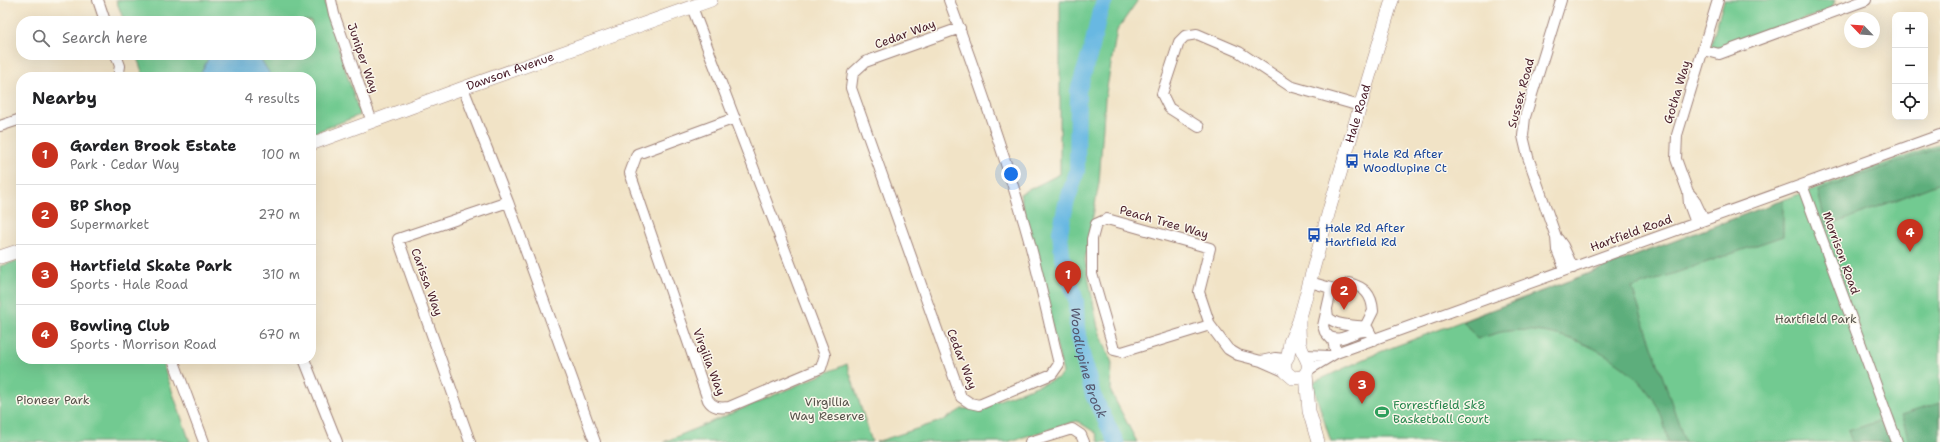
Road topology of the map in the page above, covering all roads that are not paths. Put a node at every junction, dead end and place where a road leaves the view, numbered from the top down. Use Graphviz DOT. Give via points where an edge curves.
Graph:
graph roads {
  1 [pos="98,0"];
  2 [pos="711,0"];
  3 [pos="949,0"];
  4 [pos="1392,0"];
  5 [pos="1561,0"];
  6 [pos="1718,0"];
  7 [pos="1866,0"];
  8 [pos="334,1"];
  9 [pos="1844,4"];
  10 [pos="692,7"];
  11 [pos="103,16"];
  12 [pos="960,28"];
  13 [pos="1704,50"];
  14 [pos="118,60"];
  15 [pos="119,72"];
  16 [pos="463,88"];
  17 [pos="1360,106"];
  18 [pos="735,118"];
  19 [pos="16,121"];
  20 [pos="372,122"];
  21 [pos="0,126"];
  22 [pos="1199,127"];
  23 [pos="1940,134"];
  24 [pos="316,142"];
  25 [pos="1802,185"];
  26 [pos="508,202"];
  27 [pos="1700,222"];
  28 [pos="16,252"];
  29 [pos="0,257"];
  30 [pos="1569,269"];
  31 [pos="1310,282"];
  32 [pos="1327,287"];
  33 [pos="1327,310"];
  34 [pos="1299,321"];
  35 [pos="1210,325"];
  36 [pos="1368,333"];
  37 [pos="1330,337"];
  38 [pos="1304,354"];
  39 [pos="1333,355"];
  40 [pos="175,364"];
  41 [pos="306,364"];
  42 [pos="1294,368"];
  43 [pos="204,442"];
  44 [pos="337,442"];
  45 [pos="470,442"];
  46 [pos="595,442"];
  47 [pos="1030,442"];
  48 [pos="1084,442"];
  49 [pos="1310,442"];
  50 [pos="1318,442"];
  51 [pos="1897,442"];
  1 -- 11 [label="street"];
  2 -- 10 [label="main road, Dawson Avenue"];
  3 -- 12 [label="street, Cedar Way"];
  4 -- 17 [label="main road, Hale Road"];
  5 -- 30 [label="street, Sussex Road" via="1525,117 1523,136 1556,237 1557,250"];
  6 -- 13 [label="street, Gotha Way"];
  7 -- 9 [label="street"];
  8 -- 20 [label="street, Juniper Way"];
  9 -- 13 [label="street" via="1718,54"];
  10 -- 16 [label="main road, Dawson Avenue"];
  10 -- 18 [label="street, Virgilia Way"];
  12 -- 12 [label="street, Cedar Way" via="1023,217 1058,364 1052,374 979,405 961,397 851,88 853,73 865,62"];
  13 -- 27 [label="street, Gotha Way" via="1677,135 1676,159 1688,192 1689,204"];
  14 -- 15 [label="street"];
  16 -- 20 [label="main road, Dawson Avenue"];
  16 -- 26 [label="street"];
  17 -- 22 [label="street" via="1290,86 1239,52 1197,34 1185,36 1179,42 1162,94 1169,108"];
  17 -- 31 [label="main road, Hale Road"];
  18 -- 18 [label="street, Virgilia Way" via="825,356 821,368 722,408 711,405 708,400 630,173 637,154"];
  19 -- 21 [label="street"];
  20 -- 24 [label="main road, Dawson Avenue"];
  23 -- 25 [label="street, Hartfield Road"];
  25 -- 27 [label="street, Hartfield Road"];
  25 -- 51 [label="street, Morrison Road"];
  26 -- 45 [label="street, Carissa Way" via="398,239"];
  26 -- 46 [label="street"];
  27 -- 30 [label="street, Hartfield Road"];
  28 -- 29 [label="main road"];
  30 -- 36 [label="street, Hartfield Road"];
  31 -- 32 [label="street"];
  31 -- 34 [label="main road, Hale Road"];
  32 -- 33 [label="street" via="1331,295"];
  32 -- 36 [label="street" via="1340,290 1349,283 1366,290 1373,311"];
  33 -- 36 [label="street" via="1328,317 1333,321 1358,327"];
  33 -- 37 [label="street" via="1323,326"];
  34 -- 38 [label="main road, Hale Road" via="1300,344"];
  34 -- 42 [label="main road, Hale Road" via="1290,342"];
  35 -- 35 [label="street, Peach Tree Way" via="1199,292 1210,248 1107,219 1096,224 1092,240 1092,274 1114,350 1122,352"];
  35 -- 42 [label="street, Peach Tree Way" via="1228,348 1238,354"];
  36 -- 37 [label="street" via="1340,339"];
  36 -- 39 [label="street, Hartfield Road"];
  37 -- 39 [label="street" via="1333,340"];
  38 -- 39 [label="street, Hartfield Road"];
  38 -- 42 [label="main road, Hale Road" via="1308,361"];
  38 -- 42 [label="main road" via="1295,353"];
  39 -- 42 [label="street, Hartfield Road"];
  40 -- 43 [label="street"];
  41 -- 44 [label="street"];
  42 -- 49 [label="main road, Hale Road"];
  42 -- 50 [label="main road, Hale Road"];
  47 -- 48 [label="street" via="1072,429 1081,435"];
}
